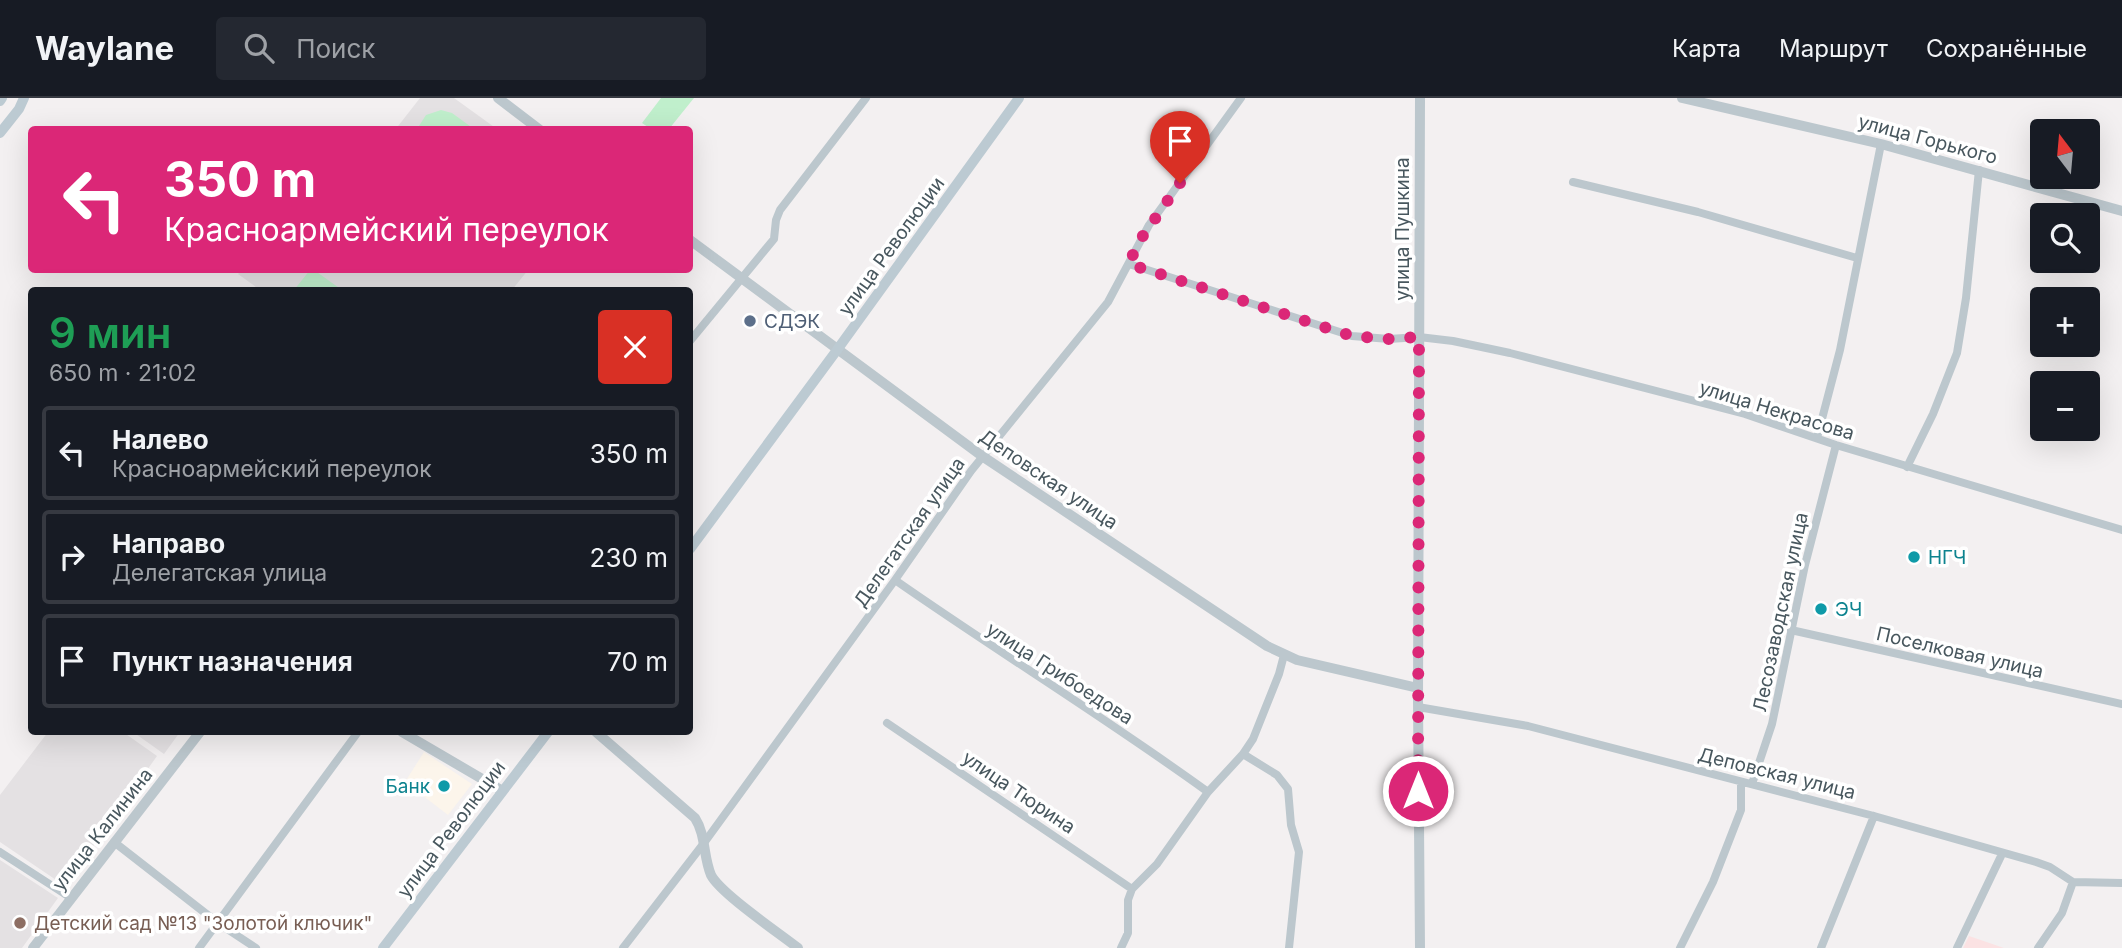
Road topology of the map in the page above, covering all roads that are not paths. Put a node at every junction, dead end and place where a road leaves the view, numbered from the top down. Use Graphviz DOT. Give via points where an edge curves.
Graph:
graph roads {
  1 [pos="23,98"];
  2 [pos="498,98"];
  3 [pos="866,98"];
  4 [pos="1019,98"];
  5 [pos="1241,98"];
  6 [pos="1420,98"];
  7 [pos="1682,98"];
  8 [pos="535,126"];
  9 [pos="0,133"];
  10 [pos="1881,144"];
  11 [pos="1979,170"];
  12 [pos="1573,182"];
  13 [pos="2122,211"];
  14 [pos="693,242"];
  15 [pos="1857,258"];
  16 [pos="1129,264"];
  17 [pos="741,279"];
  18 [pos="693,337"];
  19 [pos="1419,337"];
  20 [pos="837,350"];
  21 [pos="1817,438"];
  22 [pos="1836,445"];
  23 [pos="982,456"];
  24 [pos="1907,467"];
  25 [pos="2122,530"];
  26 [pos="693,545"];
  27 [pos="895,580"];
  28 [pos="1791,630"];
  29 [pos="1284,655"];
  30 [pos="1418,688"];
  31 [pos="2122,704"];
  32 [pos="1418,707"];
  33 [pos="887,723"];
  34 [pos="198,735"];
  35 [pos="356,735"];
  36 [pos="407,735"];
  37 [pos="546,735"];
  38 [pos="600,735"];
  39 [pos="1243,754"];
  40 [pos="1741,782"];
  41 [pos="1752,784"];
  42 [pos="501,790"];
  43 [pos="1208,792"];
  44 [pos="1874,816"];
  45 [pos="114,842"];
  46 [pos="704,843"];
  47 [pos="0,852"];
  48 [pos="2002,854"];
  49 [pos="2073,882"];
  50 [pos="2122,883"];
  51 [pos="1132,889"];
  52 [pos="71,898"];
  53 [pos="218,922"];
  54 [pos="33,948"];
  55 [pos="199,948"];
  56 [pos="256,948"];
  57 [pos="383,948"];
  58 [pos="623,948"];
  59 [pos="798,948"];
  60 [pos="1121,948"];
  61 [pos="1289,948"];
  62 [pos="1420,948"];
  63 [pos="1680,948"];
  64 [pos="1821,948"];
  65 [pos="1957,948"];
  66 [pos="2038,948"];
  1 -- 9 [label="main road"];
  2 -- 8 [label="street"];
  3 -- 17 [label="street" via="780,210 775,239"];
  4 -- 20 [label="main road, улица Революции"];
  5 -- 16 [label="street, Делегатская улица" via="1149,225"];
  6 -- 19 [label="street, улица Пушкина"];
  7 -- 10 [label="street, улица Горького"];
  10 -- 11 [label="street, улица Горького"];
  10 -- 15 [label="street"];
  11 -- 13 [label="street, улица Горького"];
  11 -- 24 [label="street" via="1957,353"];
  12 -- 15 [label="street"];
  14 -- 17 [label="street, Деповская улица"];
  15 -- 21 [label="street"];
  16 -- 19 [label="street, улица Некрасова" via="1352,336"];
  16 -- 23 [label="street, Делегатская улица" via="1108,302"];
  17 -- 18 [label="street"];
  17 -- 20 [label="street, Деповская улица"];
  19 -- 21 [label="street, улица Некрасова" via="1590,373"];
  19 -- 30 [label="street, улица Пушкина"];
  20 -- 23 [label="street, Деповская улица"];
  20 -- 26 [label="main road, улица Революции"];
  21 -- 22 [label="street, улица Некрасова"];
  22 -- 24 [label="street, улица Некрасова"];
  22 -- 28 [label="street, Лесозаводская улица"];
  23 -- 27 [label="street, Делегатская улица"];
  23 -- 29 [label="street, Деповская улица"];
  24 -- 25 [label="street, улица Некрасова"];
  27 -- 43 [label="street, улица Грибоедова"];
  27 -- 46 [label="street, Делегатская улица"];
  28 -- 31 [label="street, Поселковая улица"];
  28 -- 41 [label="street, Лесозаводская улица" via="1772,724"];
  29 -- 30 [label="street, Деповская улица"];
  29 -- 39 [label="street" via="1263,715"];
  30 -- 32 [label="street, улица Пушкина"];
  32 -- 40 [label="street, Деповская улица" via="1528,726"];
  32 -- 62 [label="street, улица Пушкина"];
  33 -- 51 [label="street, улица Тюрина"];
  34 -- 45 [label="street, улица Калинина"];
  35 -- 53 [label="street"];
  36 -- 42 [label="street"];
  37 -- 42 [label="main road, улица Революции"];
  38 -- 46 [label="street" via="691,813"];
  39 -- 43 [label="street"];
  39 -- 61 [label="street" via="1278,775 1288,789 1299,852"];
  40 -- 41 [label="street, Деповская улица"];
  40 -- 63 [label="street" via="1741,810"];
  41 -- 44 [label="street, Деповская улица"];
  42 -- 57 [label="main road, улица Революции"];
  43 -- 51 [label="street" via="1157,864"];
  44 -- 48 [label="street, Деповская улица"];
  44 -- 64 [label="street"];
  45 -- 52 [label="street, улица Калинина"];
  45 -- 53 [label="street"];
  46 -- 58 [label="street, Делегатская улица"];
  46 -- 59 [label="street" via="714,879"];
  47 -- 52 [label="street"];
  48 -- 49 [label="street, Деповская улица" via="2050,867"];
  48 -- 65 [label="street"];
  49 -- 50 [label="street, Деповская улица"];
  49 -- 66 [label="street" via="2062,913"];
  51 -- 60 [label="street" via="1128,933"];
  52 -- 54 [label="street, улица Калинина"];
  53 -- 55 [label="street"];
  53 -- 56 [label="street"];
}
